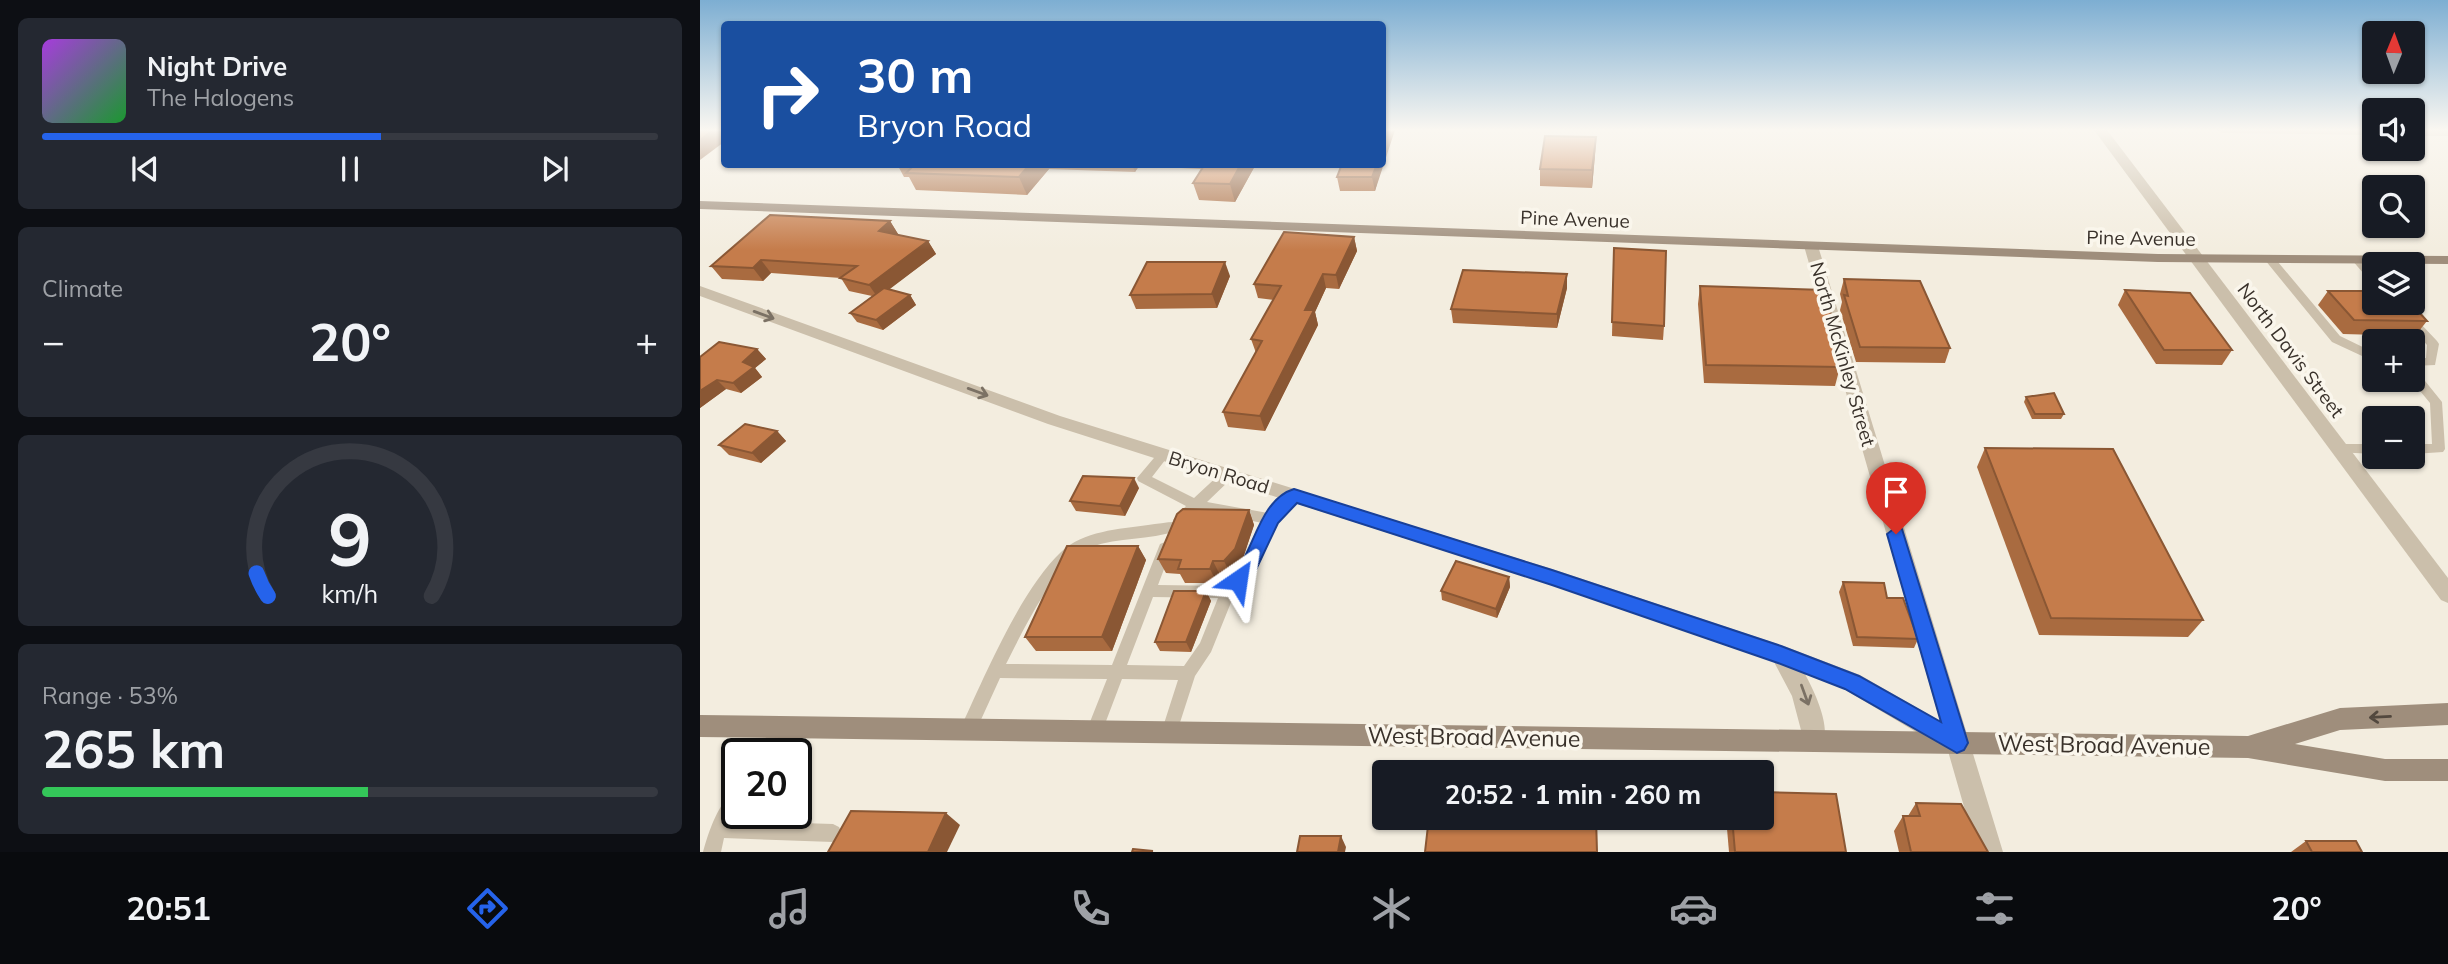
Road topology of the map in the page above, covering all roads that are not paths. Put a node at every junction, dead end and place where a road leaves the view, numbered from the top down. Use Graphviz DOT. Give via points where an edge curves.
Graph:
graph roads {
  1 [pos="2130,170"];
  2 [pos="700,205"];
  3 [pos="1811,246"];
  4 [pos="2195,258"];
  5 [pos="2269,258"];
  6 [pos="2356,259"];
  7 [pos="2448,260"];
  8 [pos="2362,266"];
  9 [pos="700,291"];
  10 [pos="2406,315"];
  11 [pos="2419,329"];
  12 [pos="2425,335"];
  13 [pos="2362,352"];
  14 [pos="2425,362"];
  15 [pos="2425,388"];
  16 [pos="2339,449"];
  17 [pos="2362,449"];
  18 [pos="2425,449"];
  19 [pos="2443,449"];
  20 [pos="1163,455"];
  21 [pos="1227,475"];
  22 [pos="1294,495"];
  23 [pos="1196,505"];
  24 [pos="1271,519"];
  25 [pos="1172,527"];
  26 [pos="1148,591"];
  27 [pos="1228,592"];
  28 [pos="2448,594"];
  29 [pos="1781,655"];
  30 [pos="995,671"];
  31 [pos="1117,672"];
  32 [pos="1188,673"];
  33 [pos="2448,713"];
  34 [pos="700,726"];
  35 [pos="781,727"];
  36 [pos="968,730"];
  37 [pos="1094,732"];
  38 [pos="1169,733"];
  39 [pos="774,738"];
  40 [pos="1814,741"];
  41 [pos="1957,743"];
  42 [pos="2248,747"];
  43 [pos="2448,770"];
  44 [pos="721,824"];
  45 [pos="718,829"];
  46 [pos="833,833"];
  47 [pos="712,852"];
  48 [pos="1990,852"];
  1 -- 4 [label="street, North Davis Street"];
  2 -- 3 [label="main road, Pine Avenue"];
  3 -- 4 [label="main road, Pine Avenue"];
  3 -- 41 [label="street, North McKinley Street"];
  4 -- 5 [label="main road, Pine Avenue"];
  4 -- 16 [label="street, North Davis Street"];
  5 -- 6 [label="main road, Pine Avenue"];
  5 -- 13 [label="lane" via="2336,339"];
  6 -- 7 [label="main road, Pine Avenue"];
  6 -- 8 [label="lane"];
  9 -- 20 [label="street, Bryon Road, one-way"];
  10 -- 11 [label="lane"];
  12 -- 14 [label="lane" via="2433,344 2431,362"];
  15 -- 19 [label="lane" via="2436,402"];
  16 -- 17 [label="lane"];
  16 -- 28 [label="street, North Davis Street"];
  18 -- 19 [label="lane"];
  20 -- 21 [label="street, Bryon Road"];
  20 -- 23 [label="lane" via="1143,478"];
  21 -- 22 [label="street, Bryon Road"];
  21 -- 23 [label="lane"];
  22 -- 24 [label="lane"];
  22 -- 29 [label="street, Bryon Road"];
  23 -- 24 [label="lane"];
  23 -- 25 [label="lane"];
  24 -- 27 [label="lane" via="1248,569"];
  25 -- 26 [label="lane"];
  25 -- 30 [label="lane" via="1080,544 1050,573"];
  26 -- 27 [label="lane"];
  26 -- 31 [label="lane"];
  27 -- 32 [label="lane" via="1206,647"];
  29 -- 40 [label="street, one-way" via="1799,680 1811,712"];
  29 -- 41 [label="street, Bryon Road" via="1852,682"];
  30 -- 31 [label="lane"];
  30 -- 36 [label="lane"];
  31 -- 32 [label="lane"];
  31 -- 37 [label="lane"];
  32 -- 38 [label="lane"];
  33 -- 42 [label="main road, West Broad Avenue, one-way" via="2340,719"];
  34 -- 35 [label="main road, West Broad Avenue"];
  35 -- 36 [label="main road, West Broad Avenue"];
  35 -- 39 [label="lane"];
  36 -- 37 [label="main road, West Broad Avenue"];
  37 -- 38 [label="main road, West Broad Avenue"];
  38 -- 40 [label="main road, West Broad Avenue"];
  40 -- 41 [label="main road, West Broad Avenue"];
  41 -- 42 [label="main road, West Broad Avenue"];
  41 -- 48 [label="street, North McKinley Street"];
  42 -- 43 [label="main road, West Broad Avenue" via="2385,770"];
  44 -- 45 [label="lane"];
  45 -- 46 [label="lane"];
  45 -- 47 [label="lane"];
}
